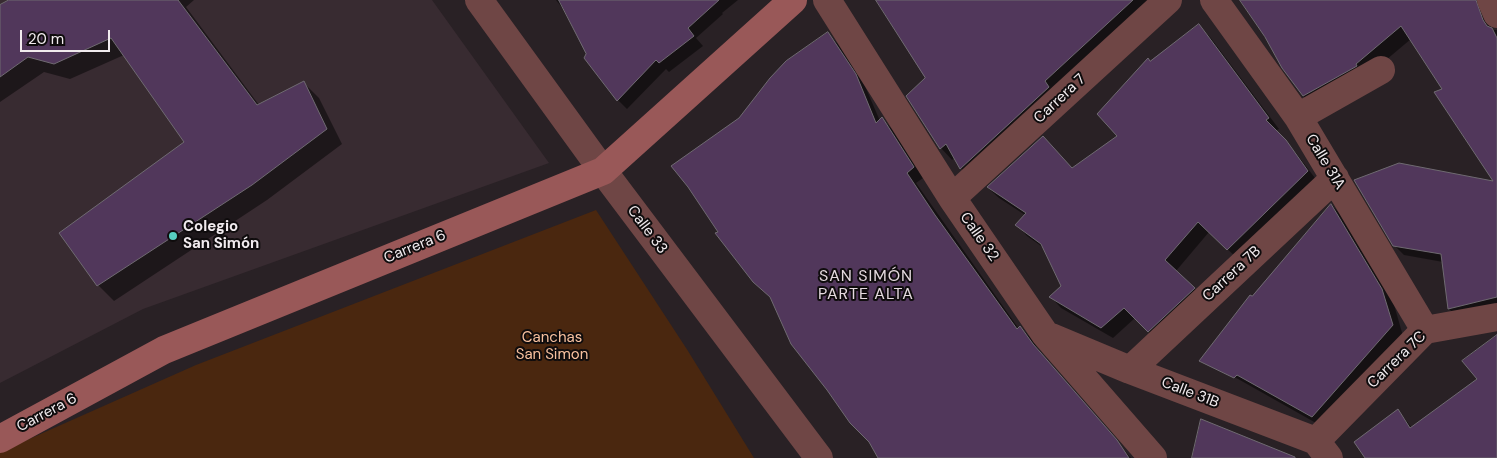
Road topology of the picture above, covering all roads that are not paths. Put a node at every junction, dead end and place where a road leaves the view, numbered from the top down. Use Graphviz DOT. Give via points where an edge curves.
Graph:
graph roads {
  1 [pos="479,0"];
  2 [pos="793,0"];
  3 [pos="827,0"];
  4 [pos="1168,0"];
  5 [pos="1214,0"];
  6 [pos="1491,0"];
  7 [pos="1497,14"];
  8 [pos="1382,70"];
  9 [pos="1298,117"];
  10 [pos="603,171"];
  11 [pos="1335,178"];
  12 [pos="952,198"];
  13 [pos="1497,317"];
  14 [pos="1425,330"];
  15 [pos="1046,334"];
  16 [pos="1130,370"];
  17 [pos="0,438"];
  18 [pos="1322,449"];
  19 [pos="819,458"];
  20 [pos="1154,458"];
  1 -- 10 [label="street, Calle 33"];
  2 -- 10 [label="street, Carrera 6"];
  3 -- 12 [label="street, Calle 32"];
  4 -- 12 [label="street, Carrera 7"];
  5 -- 9 [label="street, Calle 31A"];
  6 -- 7 [label="street"];
  8 -- 9 [label="street"];
  9 -- 11 [label="street, Calle 31A"];
  10 -- 17 [label="street, Carrera 6" via="164,350"];
  10 -- 19 [label="street, Calle 33"];
  11 -- 14 [label="street, Calle 31A"];
  11 -- 16 [label="street, Carrera 7B"];
  12 -- 15 [label="street, Calle 32"];
  13 -- 14 [label="street, Carrera 7C"];
  14 -- 18 [label="street, Carrera 7C"];
  15 -- 16 [label="street, Calle 31B"];
  15 -- 20 [label="street, Calle 32"];
  16 -- 18 [label="street, Calle 31B"];
}
